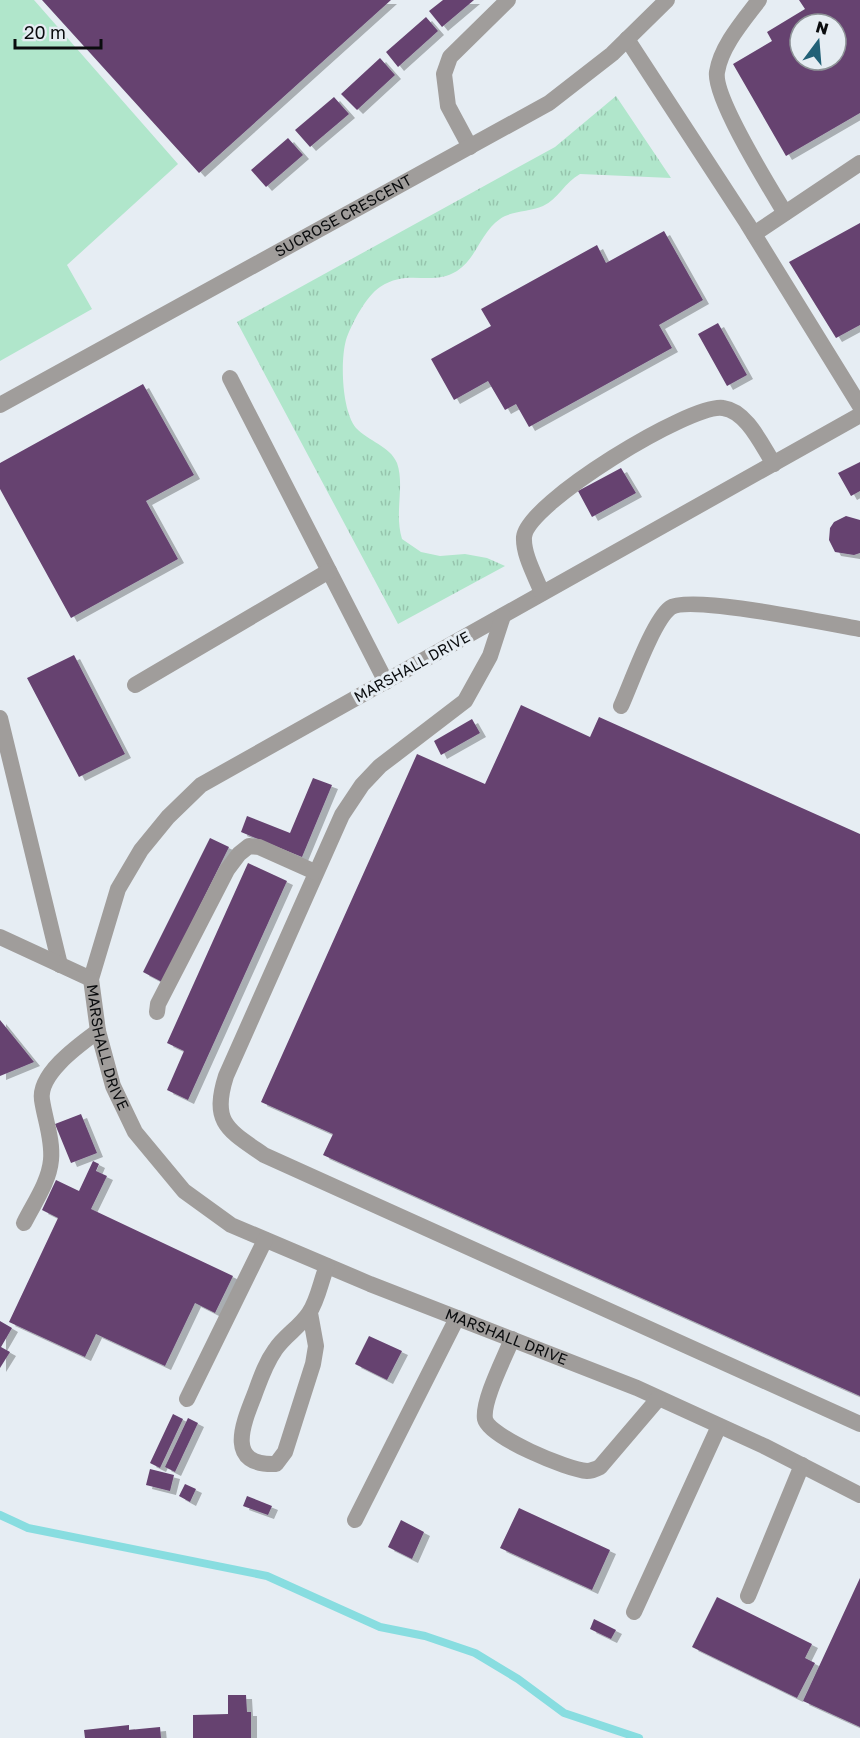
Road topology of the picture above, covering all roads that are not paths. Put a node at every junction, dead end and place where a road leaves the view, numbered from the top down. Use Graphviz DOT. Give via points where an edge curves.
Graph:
graph roads {
  1 [pos="508,0"];
  2 [pos="667,0"];
  3 [pos="759,0"];
  4 [pos="627,39"];
  5 [pos="470,147"];
  6 [pos="860,163"];
  7 [pos="785,213"];
  8 [pos="754,234"];
  9 [pos="230,378"];
  10 [pos="0,405"];
  11 [pos="860,406"];
  12 [pos="860,415"];
  13 [pos="774,464"];
  14 [pos="329,571"];
  15 [pos="542,594"];
  16 [pos="503,616"];
  17 [pos="860,629"];
  18 [pos="386,682"];
  19 [pos="135,685"];
  20 [pos="621,706"];
  21 [pos="0,718"];
  22 [pos="315,872"];
  23 [pos="0,937"];
  24 [pos="60,965"];
  25 [pos="91,979"];
  26 [pos="157,1012"];
  27 [pos="98,1031"];
  28 [pos="24,1223"];
  29 [pos="265,1240"];
  30 [pos="327,1266"];
  31 [pos="310,1313"];
  32 [pos="457,1318"];
  33 [pos="512,1339"];
  34 [pos="186,1399"];
  35 [pos="658,1399"];
  36 [pos="860,1424"];
  37 [pos="719,1426"];
  38 [pos="802,1465"];
  39 [pos="860,1495"];
  40 [pos="355,1520"];
  41 [pos="748,1596"];
  42 [pos="634,1612"];
  1 -- 5 [label="lane" via="450,57 444,74 448,106"];
  2 -- 4 [label="lane, SUCROSE CRESCENT"];
  3 -- 7 [label="lane" via="724,52 716,75 719,91 750,154"];
  4 -- 5 [label="lane, SUCROSE CRESCENT" via="549,103"];
  4 -- 8 [label="lane"];
  5 -- 10 [label="lane, SUCROSE CRESCENT"];
  6 -- 7 [label="lane"];
  7 -- 8 [label="lane"];
  8 -- 11 [label="lane"];
  9 -- 14 [label="lane"];
  12 -- 13 [label="lane, MARSHALL DRIVE"];
  13 -- 15 [label="lane, MARSHALL DRIVE"];
  13 -- 15 [label="lane" via="744,420 722,407 707,409 646,439 576,482 530,522 524,536 526,554"];
  14 -- 18 [label="lane"];
  14 -- 19 [label="lane"];
  15 -- 16 [label="lane, MARSHALL DRIVE"];
  16 -- 18 [label="lane, MARSHALL DRIVE"];
  16 -- 22 [label="lane" via="485,666 465,701 407,744 362,785 342,815"];
  17 -- 20 [label="lane" via="720,606 686,603 671,607 660,620"];
  18 -- 25 [label="lane, MARSHALL DRIVE" via="201,785 168,818 141,850 118,889"];
  21 -- 24 [label="lane"];
  22 -- 26 [label="lane" via="259,848 249,846 239,854 163,993"];
  22 -- 36 [label="lane" via="226,1076 219,1112 226,1125 264,1155"];
  23 -- 24 [label="lane"];
  24 -- 25 [label="lane"];
  25 -- 27 [label="lane, MARSHALL DRIVE"];
  27 -- 28 [label="lane" via="57,1065 48,1081 42,1097 51,1161"];
  27 -- 29 [label="lane, MARSHALL DRIVE" via="113,1086 135,1132 184,1191 231,1225"];
  29 -- 30 [label="lane, MARSHALL DRIVE"];
  29 -- 34 [label="lane"];
  30 -- 31 [label="lane"];
  30 -- 32 [label="lane, MARSHALL DRIVE"];
  31 -- 31 [label="lane" via="316,1346 289,1441 276,1464 260,1465 241,1445 241,1428 275,1349"];
  32 -- 33 [label="lane, MARSHALL DRIVE"];
  32 -- 40 [label="lane"];
  33 -- 35 [label="lane, MARSHALL DRIVE"];
  33 -- 35 [label="lane" via="488,1400 488,1427 509,1441 571,1468 589,1472 600,1467"];
  35 -- 37 [label="lane, MARSHALL DRIVE"];
  37 -- 38 [label="lane, MARSHALL DRIVE"];
  37 -- 42 [label="lane"];
  38 -- 39 [label="lane, MARSHALL DRIVE"];
  38 -- 41 [label="lane"];
}
